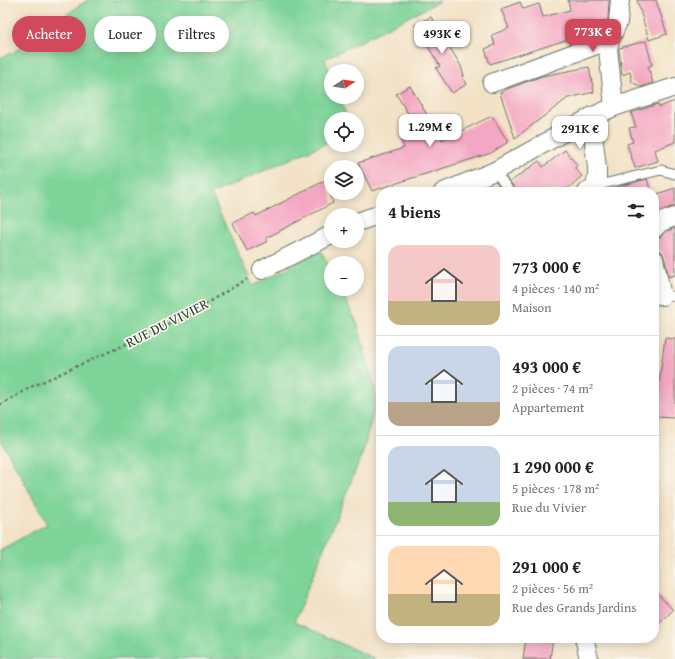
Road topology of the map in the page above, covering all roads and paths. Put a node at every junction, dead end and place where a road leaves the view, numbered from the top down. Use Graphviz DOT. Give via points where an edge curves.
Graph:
graph roads {
  1 [pos="620,0"];
  2 [pos="610,40"];
  3 [pos="492,83"];
  4 [pos="675,87"];
  5 [pos="614,107"];
  6 [pos="591,118"];
  7 [pos="495,171"];
  8 [pos="675,174"];
  9 [pos="455,187"];
  10 [pos="506,187"];
  11 [pos="592,187"];
  12 [pos="598,187"];
  13 [pos="376,216"];
  14 [pos="364,220"];
  15 [pos="324,238"];
  16 [pos="262,270"];
  17 [pos="659,278"];
  18 [pos="664,297"];
  19 [pos="0,405"];
  20 [pos="585,643"];
  21 [pos="589,659"];
  1 -- 2 [label="street" via="618,22"];
  2 -- 3 [label="street"];
  2 -- 5 [label="street" via="608,49"];
  4 -- 5 [label="street"];
  5 -- 6 [label="street"];
  6 -- 7 [label="street"];
  6 -- 11 [label="street" via="597,168 597,177"];
  7 -- 9 [label="street"];
  7 -- 10 [label="lane"];
  8 -- 12 [label="lane" via="660,170"];
  13 -- 14 [label="street"];
  15 -- 16 [label="street"];
  16 -- 19 [label="path, RUE DU VIVIER" via="190,313 33,386"];
  17 -- 18 [label="street"];
  20 -- 21 [label="street"];
}
